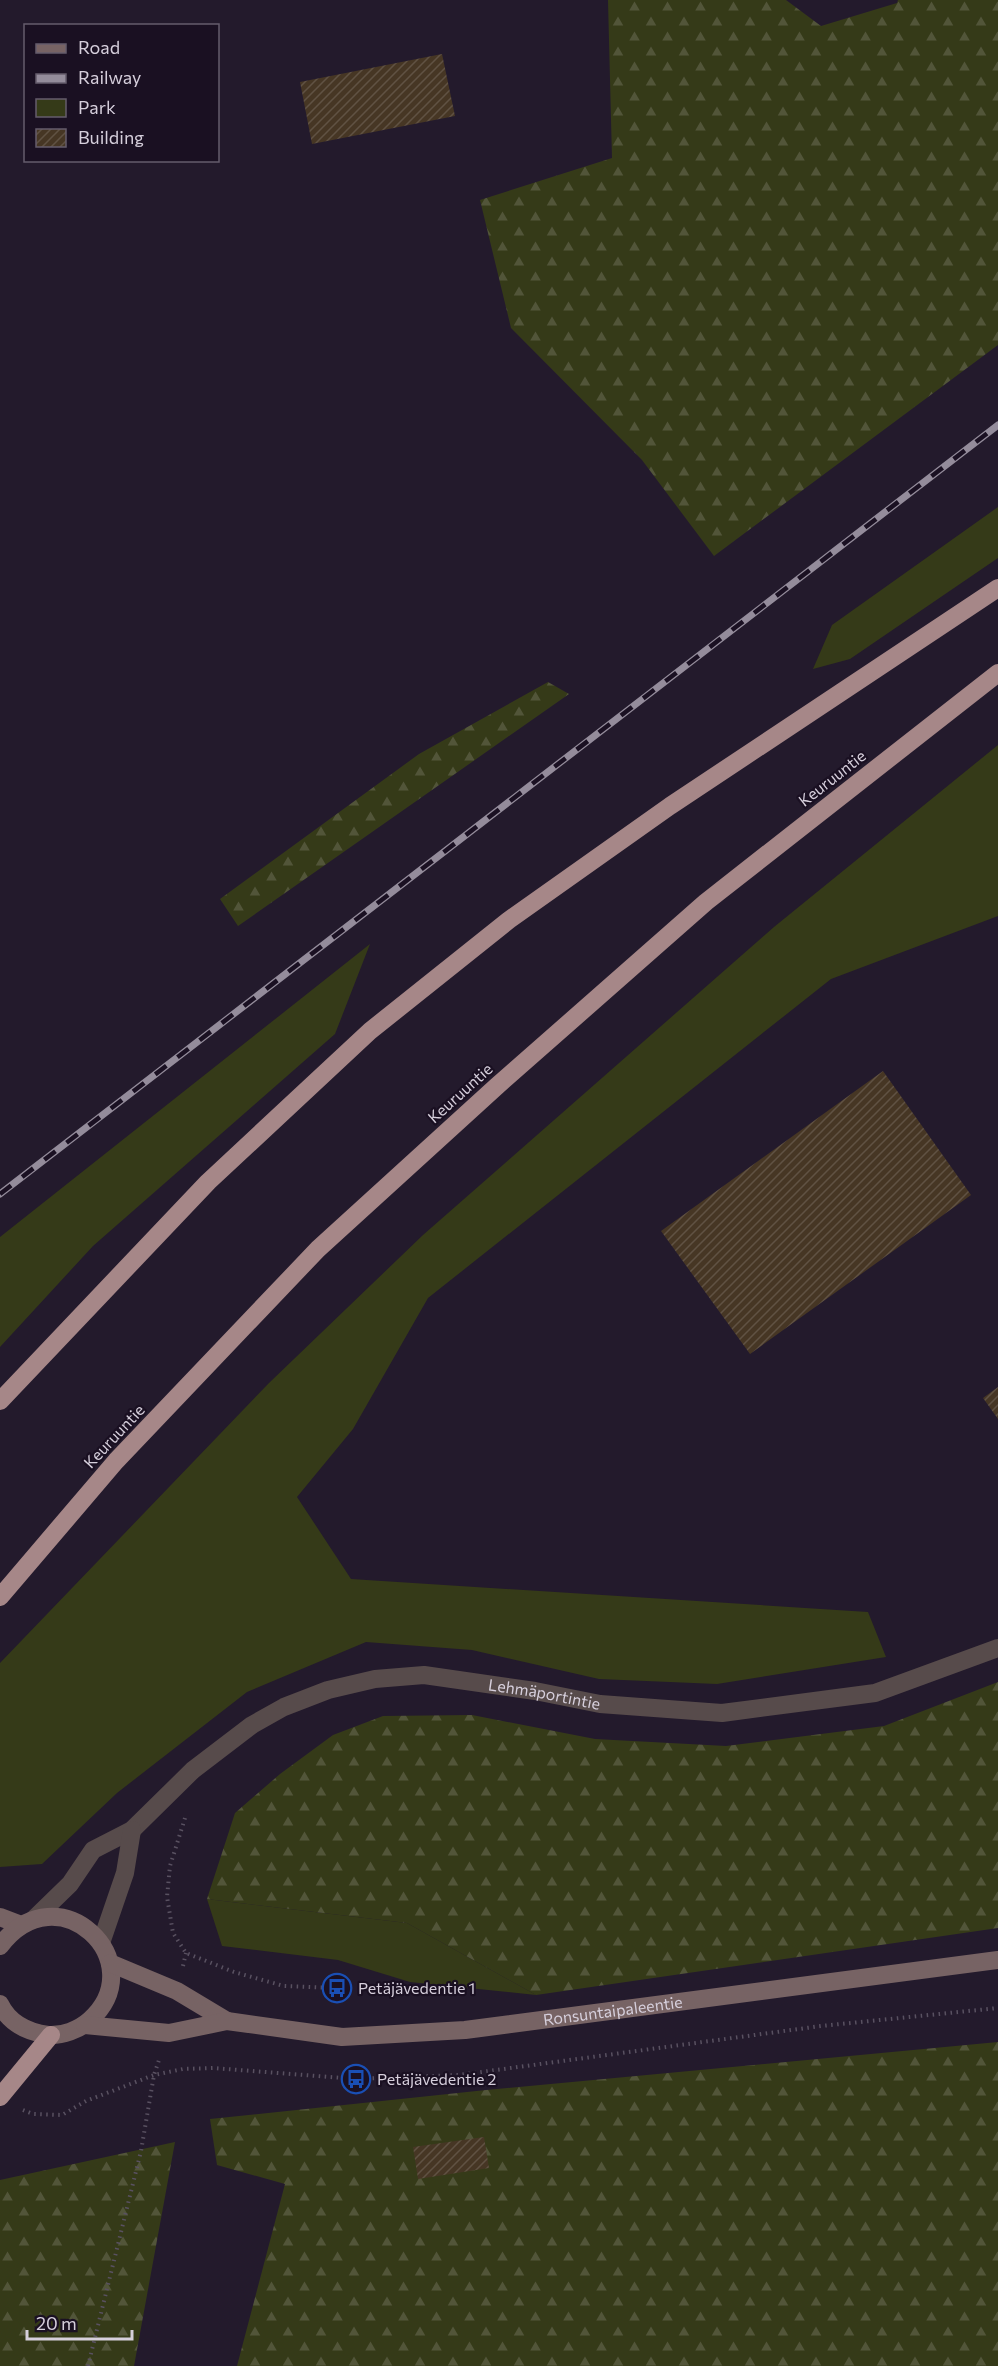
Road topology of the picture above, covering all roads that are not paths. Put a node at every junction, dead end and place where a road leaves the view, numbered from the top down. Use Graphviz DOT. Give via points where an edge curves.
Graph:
graph roads {
  1 [pos="998,588"];
  2 [pos="998,672"];
  3 [pos="0,1401"];
  4 [pos="0,1598"];
  5 [pos="998,1648"];
  6 [pos="132,1830"];
  7 [pos="0,1917"];
  8 [pos="27,1922"];
  9 [pos="101,1943"];
  10 [pos="0,1946"];
  11 [pos="998,1960"];
  12 [pos="110,1964"];
  13 [pos="0,2004"];
  14 [pos="227,2021"];
  15 [pos="85,2025"];
  16 [pos="51,2035"];
  17 [pos="0,2097"];
  1 -- 3 [label="highway" via="670,806 509,920 370,1031 208,1182"];
  2 -- 4 [label="highway, Keuruuntie" via="706,902 327,1241 116,1461"];
  5 -- 6 [label="street, Lehmäportintie" via="875,1692 722,1713 600,1704 424,1675 375,1679 328,1690 252,1725 193,1770"];
  6 -- 8 [label="street, Lehmäportintie" via="93,1850 70,1884"];
  6 -- 9 [label="street" via="125,1873"];
  7 -- 8 [label="street"];
  8 -- 9 [label="street" via="49,1916 71,1920 91,1931"];
  8 -- 10 [label="street"];
  9 -- 12 [label="street"];
  11 -- 14 [label="street, Ronsuntaipaleentie" via="465,2030 342,2037"];
  12 -- 14 [label="street, Ronsuntaipaleentie" via="177,1992"];
  12 -- 15 [label="street" via="106,1998"];
  13 -- 16 [label="street" via="15,2022 32,2032"];
  14 -- 15 [label="street, Ronsuntaipaleentie" via="169,2032"];
  15 -- 16 [label="street"];
  16 -- 17 [label="highway"];
}
